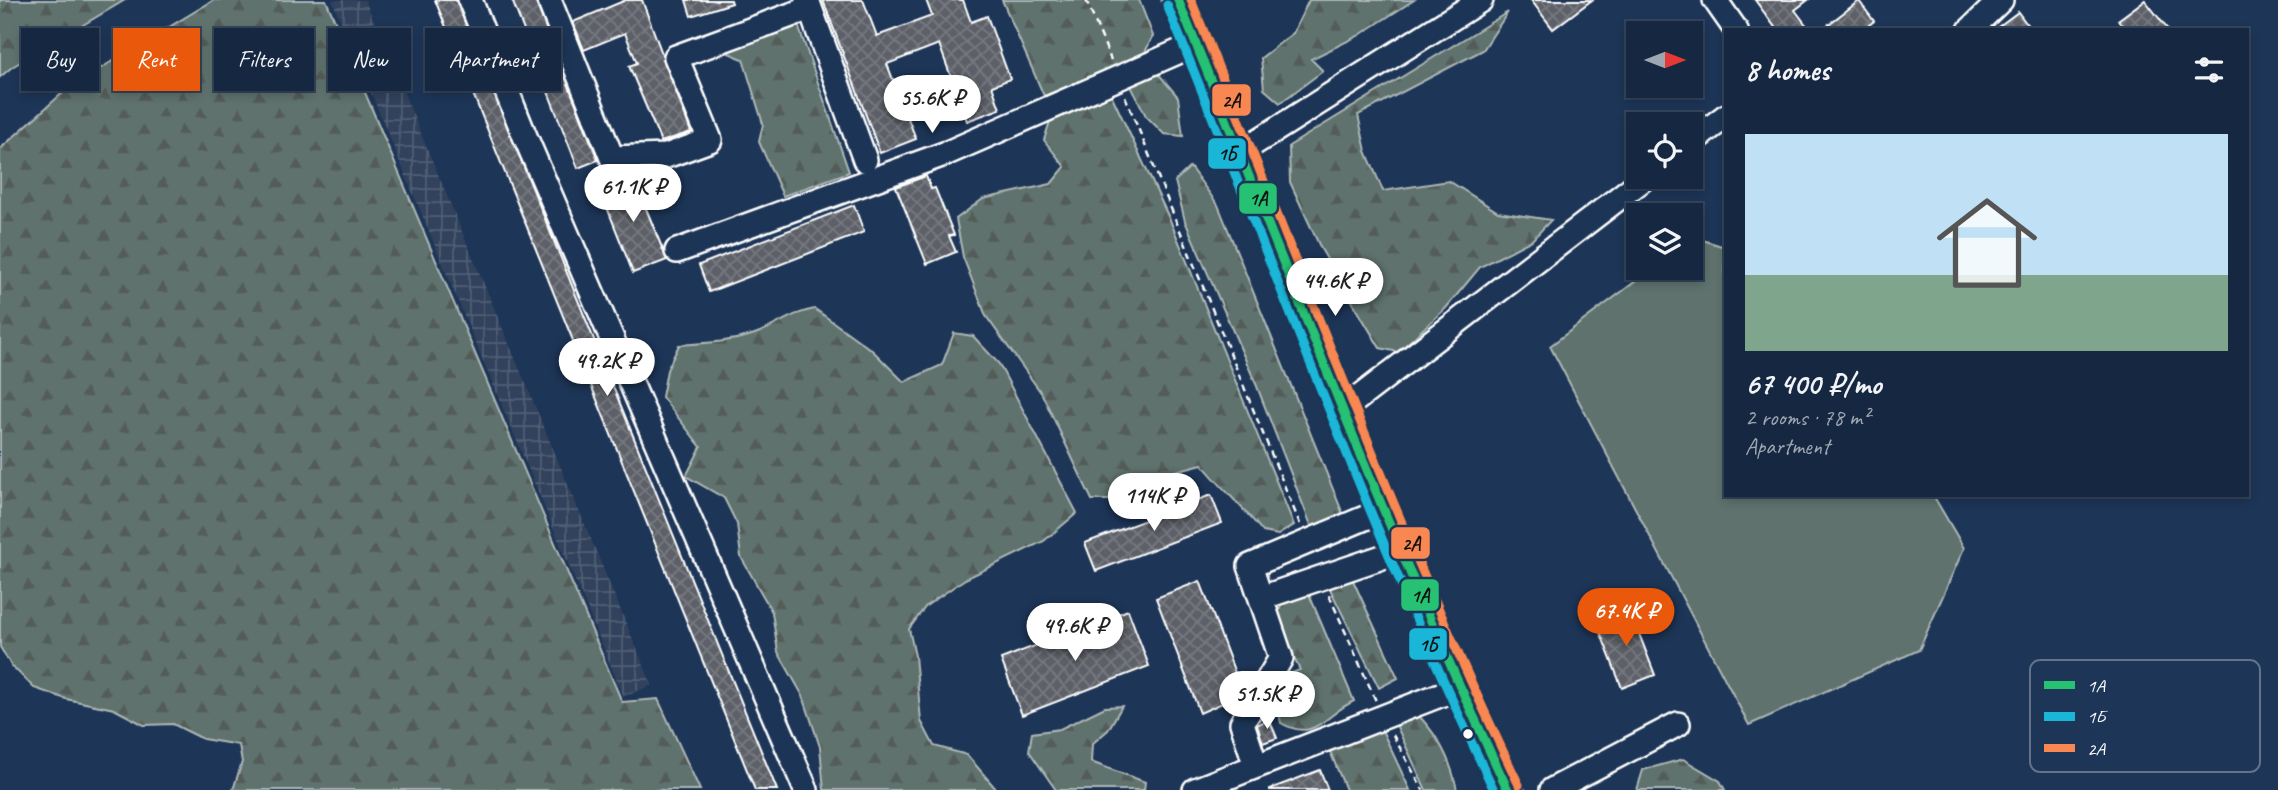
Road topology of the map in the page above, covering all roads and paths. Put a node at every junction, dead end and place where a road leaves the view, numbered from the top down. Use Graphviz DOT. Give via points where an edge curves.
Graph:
graph roads {
  1 [pos="470,0"];
  2 [pos="549,0"];
  3 [pos="1087,0"];
  4 [pos="1178,0"];
  5 [pos="1481,0"];
  6 [pos="1715,0"];
  7 [pos="2001,0"];
  8 [pos="808,4"];
  9 [pos="1735,28"];
  10 [pos="1972,28"];
  11 [pos="1196,44"];
  12 [pos="1118,78"];
  13 [pos="1724,118"];
  14 [pos="1703,133"];
  15 [pos="1242,151"];
  16 [pos="865,160"];
  17 [pos="1630,189"];
  18 [pos="677,251"];
  19 [pos="1344,410"];
  20 [pos="1384,510"];
  21 [pos="1307,542"];
  22 [pos="1399,551"];
  23 [pos="1321,578"];
  24 [pos="1261,598"];
  25 [pos="1458,688"];
  26 [pos="1383,717"];
  27 [pos="1678,724"];
  28 [pos="1256,766"];
  29 [pos="806,790"];
  30 [pos="1195,790"];
  31 [pos="1423,790"];
  32 [pos="1508,790"];
  33 [pos="1552,790"];
  1 -- 29 [label="street"];
  2 -- 8 [label="street" via="612,158 666,156 710,140 676,57"];
  3 -- 12 [label="path"];
  4 -- 11 [label="main road"];
  5 -- 15 [label="street"];
  6 -- 9 [label="street"];
  7 -- 10 [label="street"];
  8 -- 16 [label="street"];
  11 -- 12 [label="street"];
  11 -- 15 [label="main road"];
  12 -- 18 [label="street" via="947,153"];
  12 -- 21 [label="path"];
  13 -- 14 [label="street"];
  15 -- 19 [label="main road"];
  17 -- 19 [label="street"];
  19 -- 20 [label="main road"];
  20 -- 21 [label="street"];
  20 -- 22 [label="main road"];
  21 -- 24 [label="street" via="1250,566"];
  22 -- 23 [label="street"];
  22 -- 25 [label="main road"];
  23 -- 24 [label="street"];
  23 -- 26 [label="path"];
  24 -- 28 [label="street" via="1282,658 1242,723"];
  25 -- 26 [label="street"];
  25 -- 32 [label="main road"];
  26 -- 28 [label="street"];
  26 -- 31 [label="path"];
  27 -- 33 [label="street"];
  28 -- 30 [label="street"];
}
